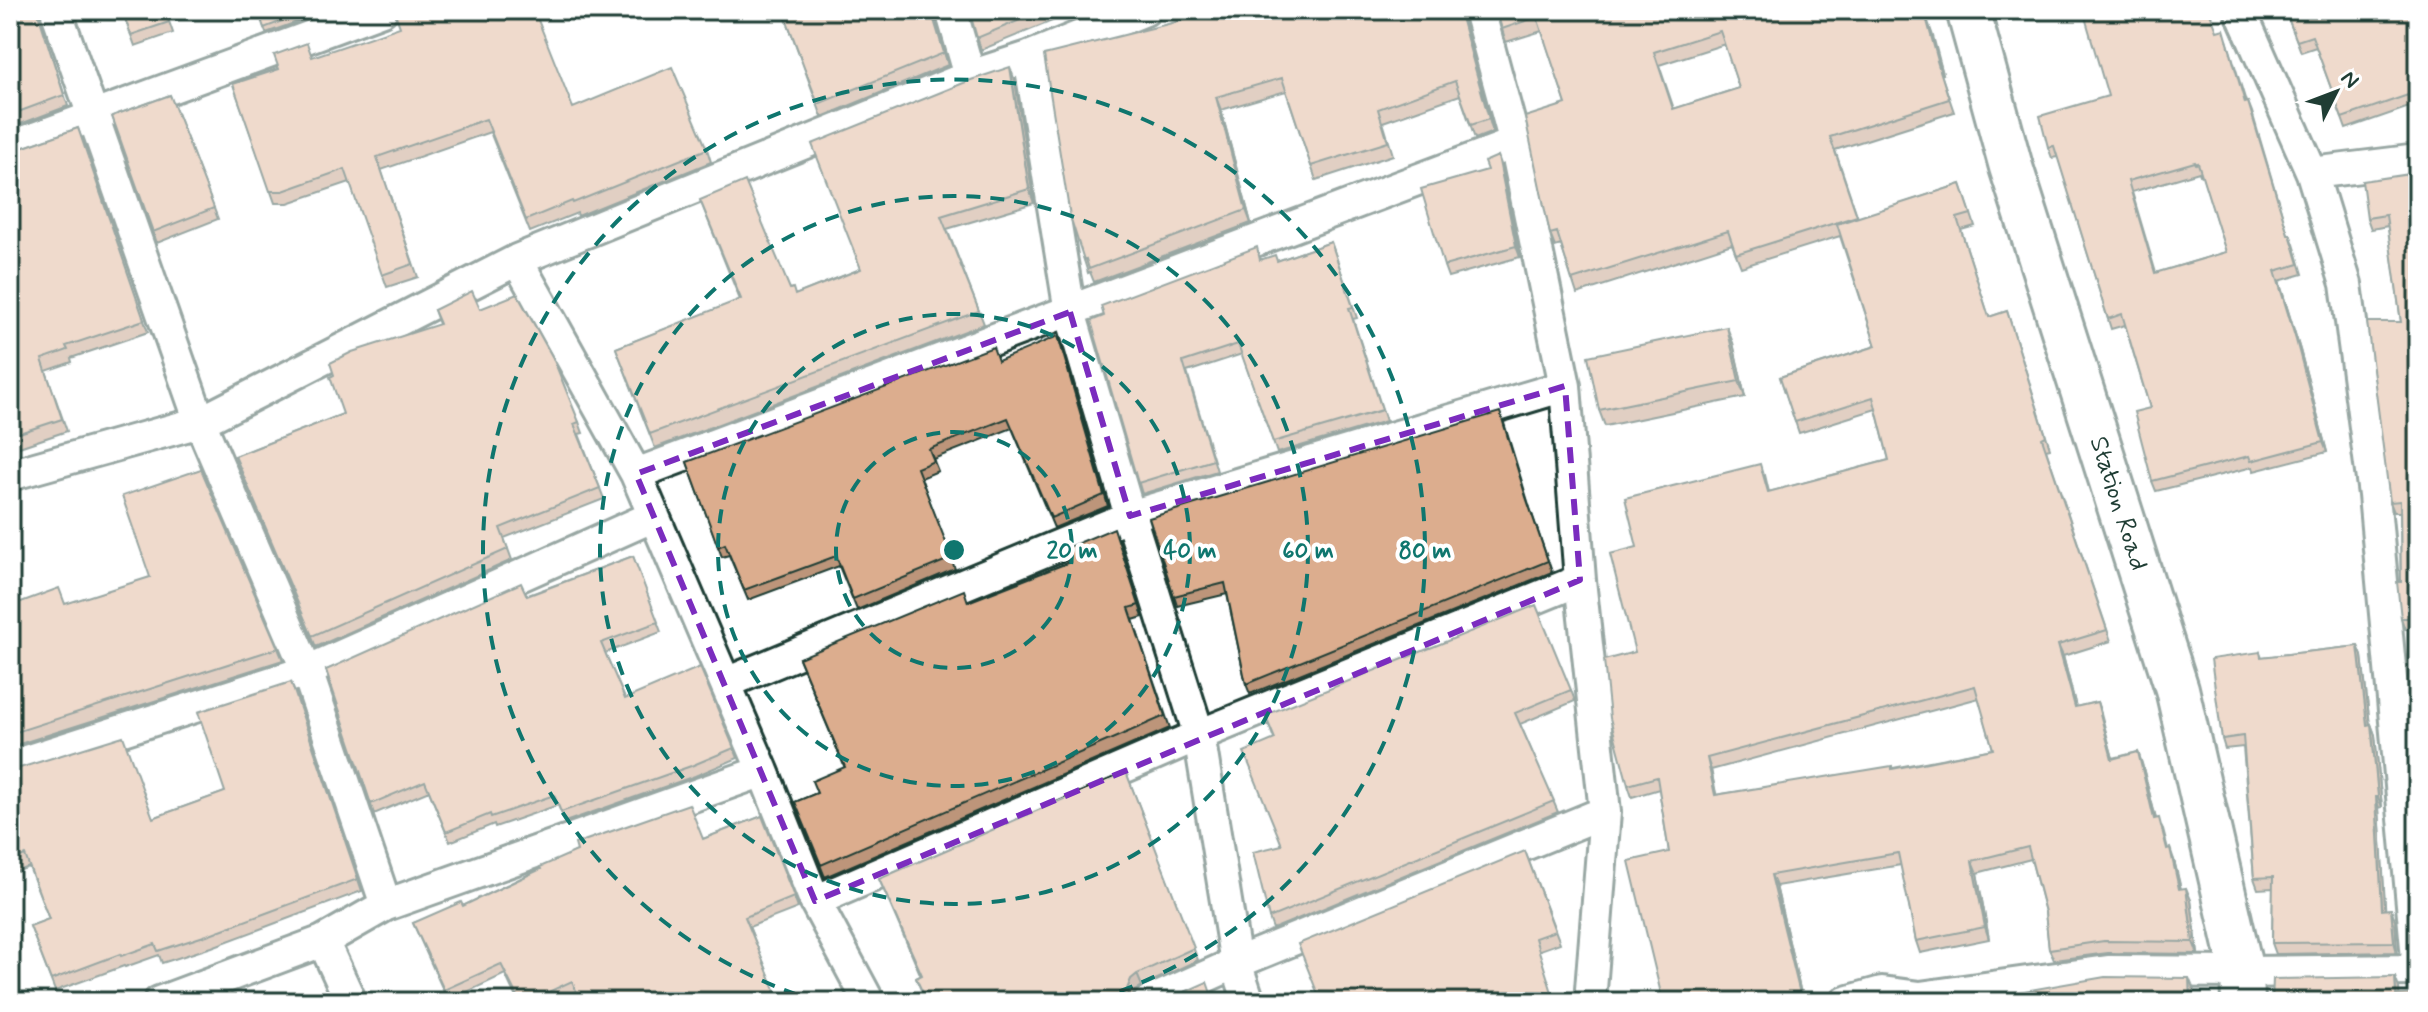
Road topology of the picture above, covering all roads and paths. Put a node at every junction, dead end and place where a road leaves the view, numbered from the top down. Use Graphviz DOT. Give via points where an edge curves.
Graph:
graph roads {
  1 [pos="56,10"];
  2 [pos="382,10"];
  3 [pos="951,10"];
  4 [pos="1145,10"];
  5 [pos="1479,10"];
  6 [pos="1968,10"];
  7 [pos="2240,10"];
  8 [pos="1029,57"];
  9 [pos="970,76"];
  10 [pos="94,117"];
  11 [pos="1515,143"];
  12 [pos="10,147"];
  13 [pos="2418,160"];
  14 [pos="2312,173"];
  15 [pos="517,260"];
  16 [pos="1070,312"];
  17 [pos="1565,386"];
  18 [pos="200,422"];
  19 [pos="636,474"];
  20 [pos="10,475"];
  21 [pos="654,516"];
  22 [pos="1130,516"];
  23 [pos="1580,580"];
  24 [pos="307,671"];
  25 [pos="726,683"];
  26 [pos="1199,735"];
  27 [pos="10,766"];
  28 [pos="763,771"];
  29 [pos="1605,812"];
  30 [pos="815,901"];
  31 [pos="386,905"];
  32 [pos="323,941"];
  33 [pos="1236,963"];
  34 [pos="2418,970"];
  35 [pos="2243,987"];
  36 [pos="1920,1000"];
  37 [pos="159,1002"];
  38 [pos="351,1002"];
  39 [pos="869,1002"];
  40 [pos="1149,1002"];
  41 [pos="1249,1002"];
  42 [pos="1590,1002"];
  43 [pos="1846,1002"];
  1 -- 10 [label="street"];
  2 -- 10 [label="street"];
  3 -- 9 [label="street"];
  4 -- 8 [label="street"];
  5 -- 11 [label="street"];
  6 -- 35 [label="main road, Station Road" via="2015,182 2177,689"];
  7 -- 14 [label="street"];
  8 -- 9 [label="street"];
  8 -- 16 [label="street"];
  9 -- 15 [label="street"];
  10 -- 12 [label="street"];
  10 -- 18 [label="street"];
  11 -- 16 [label="street"];
  11 -- 17 [label="street"];
  13 -- 14 [label="street"];
  14 -- 34 [label="street" via="2346,284 2374,495"];
  15 -- 18 [label="street"];
  15 -- 19 [label="street"];
  16 -- 19 [label="street"];
  16 -- 22 [label="street"];
  17 -- 22 [label="street"];
  17 -- 23 [label="street"];
  18 -- 20 [label="street"];
  18 -- 24 [label="street"];
  19 -- 21 [label="street"];
  21 -- 24 [label="street"];
  21 -- 25 [label="street"];
  22 -- 25 [label="street"];
  22 -- 26 [label="street"];
  23 -- 26 [label="street"];
  23 -- 29 [label="street"];
  24 -- 27 [label="street"];
  24 -- 31 [label="street"];
  25 -- 28 [label="street"];
  26 -- 30 [label="street"];
  26 -- 33 [label="street"];
  28 -- 30 [label="street"];
  28 -- 31 [label="street"];
  29 -- 33 [label="street"];
  29 -- 42 [label="street"];
  30 -- 39 [label="street"];
  31 -- 32 [label="street"];
  32 -- 37 [label="street"];
  32 -- 38 [label="street"];
  33 -- 40 [label="street"];
  33 -- 41 [label="street"];
  34 -- 35 [label="street"];
  35 -- 36 [label="street" via="2108,971"];
  36 -- 43 [label="street" via="1882,992"];
}
